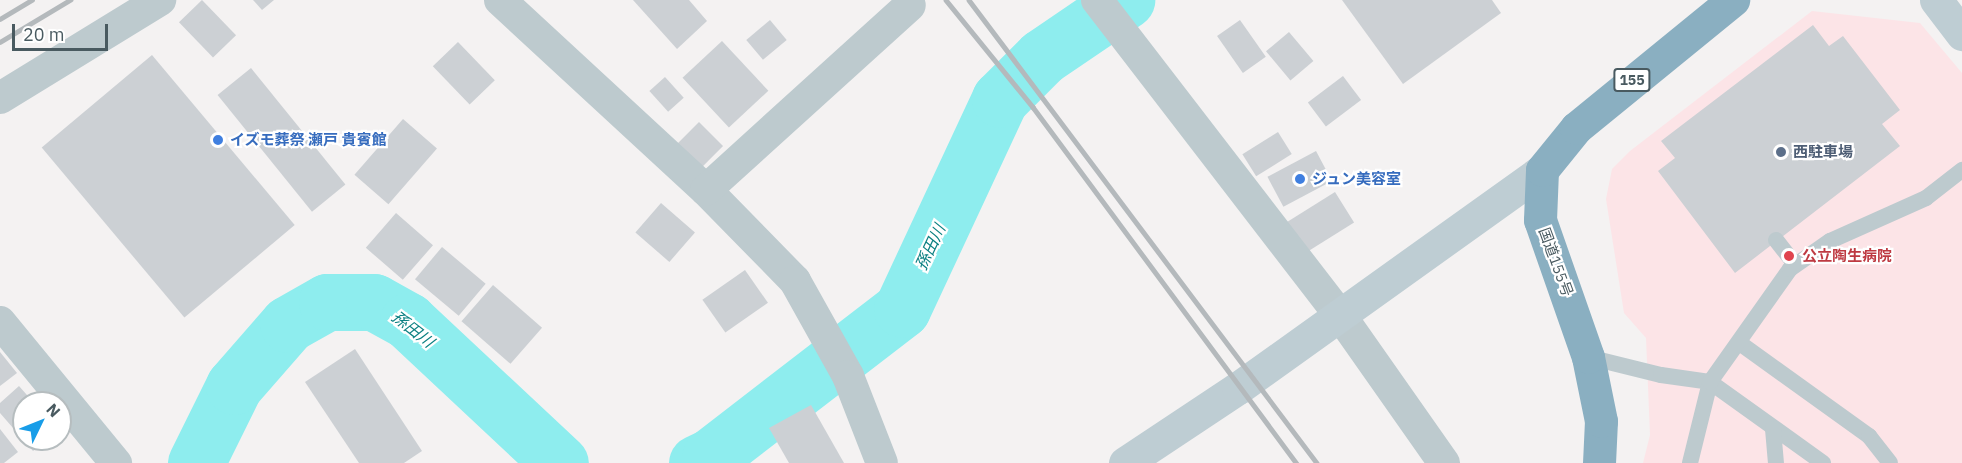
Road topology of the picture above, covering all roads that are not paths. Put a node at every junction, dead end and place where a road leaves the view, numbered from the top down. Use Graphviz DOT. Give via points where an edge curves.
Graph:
graph roads {
  1 [pos="160,0"];
  2 [pos="500,0"];
  3 [pos="1732,0"];
  4 [pos="1936,0"];
  5 [pos="910,5"];
  6 [pos="1107,11"];
  7 [pos="1962,34"];
  8 [pos="0,98"];
  9 [pos="1542,170"];
  10 [pos="1962,170"];
  11 [pos="706,190"];
  12 [pos="1776,240"];
  13 [pos="1795,264"];
  14 [pos="1340,315"];
  15 [pos="0,322"];
  16 [pos="1741,344"];
  17 [pos="1588,357"];
  18 [pos="1710,382"];
  19 [pos="1773,429"];
  20 [pos="1127,462"];
  21 [pos="116,463"];
  22 [pos="882,463"];
  23 [pos="1444,463"];
  24 [pos="1599,463"];
  25 [pos="1690,463"];
  26 [pos="1776,463"];
  27 [pos="1823,463"];
  28 [pos="1890,463"];
  1 -- 8 [label="street"];
  2 -- 11 [label="street"];
  3 -- 9 [label="highway, 155" via="1576,128"];
  4 -- 7 [label="street"];
  5 -- 11 [label="street"];
  6 -- 14 [label="street"];
  9 -- 14 [label="street"];
  9 -- 17 [label="highway, 国道155号" via="1540,220"];
  10 -- 13 [label="lane" via="1926,198 1830,241"];
  11 -- 22 [label="street" via="795,281 830,338"];
  12 -- 13 [label="lane"];
  13 -- 16 [label="lane"];
  14 -- 20 [label="street"];
  14 -- 23 [label="street"];
  15 -- 21 [label="street"];
  16 -- 18 [label="lane"];
  16 -- 28 [label="lane" via="1869,436"];
  17 -- 18 [label="lane"];
  17 -- 24 [label="highway, 国道155号" via="1601,421"];
  18 -- 19 [label="lane"];
  18 -- 25 [label="lane"];
  19 -- 26 [label="lane"];
  19 -- 27 [label="lane"];
}
